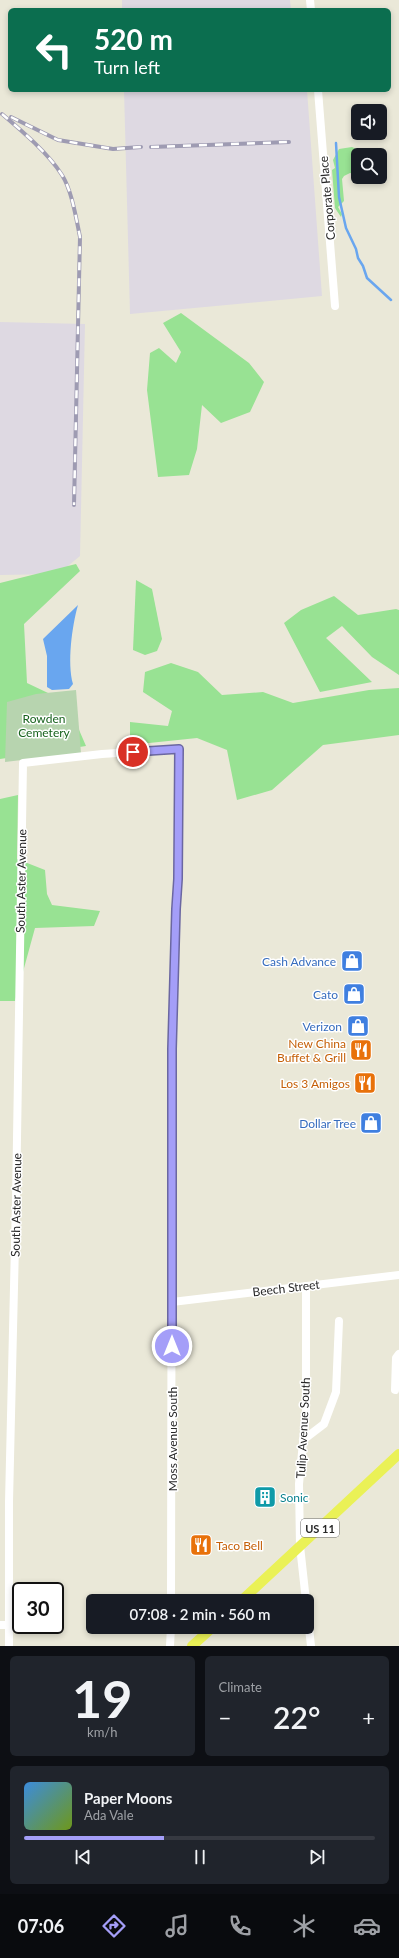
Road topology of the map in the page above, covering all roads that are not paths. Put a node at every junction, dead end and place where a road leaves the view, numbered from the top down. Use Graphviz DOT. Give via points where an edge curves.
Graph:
graph roads {
  1 [pos="318,92"];
  2 [pos="335,306"];
  3 [pos="23,764"];
  4 [pos="399,1275"];
  5 [pos="306,1286"];
  6 [pos="172,1302"];
  7 [pos="339,1321"];
  8 [pos="399,1354"];
  9 [pos="395,1390"];
  10 [pos="303,1440"];
  11 [pos="399,1454"];
  12 [pos="300,1546"];
  13 [pos="171,1594"];
  14 [pos="249,1594"];
  15 [pos="305,1594"];
  16 [pos="4,1625"];
  17 [pos="171,1634"];
  18 [pos="205,1634"];
  19 [pos="310,1634"];
  20 [pos="10,1646"];
  21 [pos="170,1646"];
  22 [pos="192,1646"];
  23 [pos="311,1646"];
  1 -- 2 [label="street, Corporate Place"];
  3 -- 6 [label="street, Moss Avenue South" via="95,754 179,749 178,879 172,1049"];
  3 -- 16 [label="street, South Aster Avenue"];
  4 -- 5 [label="street, Beech Street"];
  5 -- 6 [label="street, Beech Street"];
  5 -- 10 [label="street, Tulip Avenue South" via="306,1411"];
  6 -- 13 [label="street, Moss Avenue South"];
  7 -- 10 [label="street" via="336,1392 324,1424"];
  8 -- 9 [label="street" via="396,1358"];
  10 -- 12 [label="street, Tulip Avenue South" via="299,1484"];
  11 -- 12 [label="main road, US 11"];
  12 -- 14 [label="main road, US 11"];
  12 -- 15 [label="street, Tulip Avenue South"];
  16 -- 20 [label="street, South Aster Avenue"];
  17 -- 21 [label="street"];
  18 -- 22 [label="main road"];
  19 -- 23 [label="street"];
}
